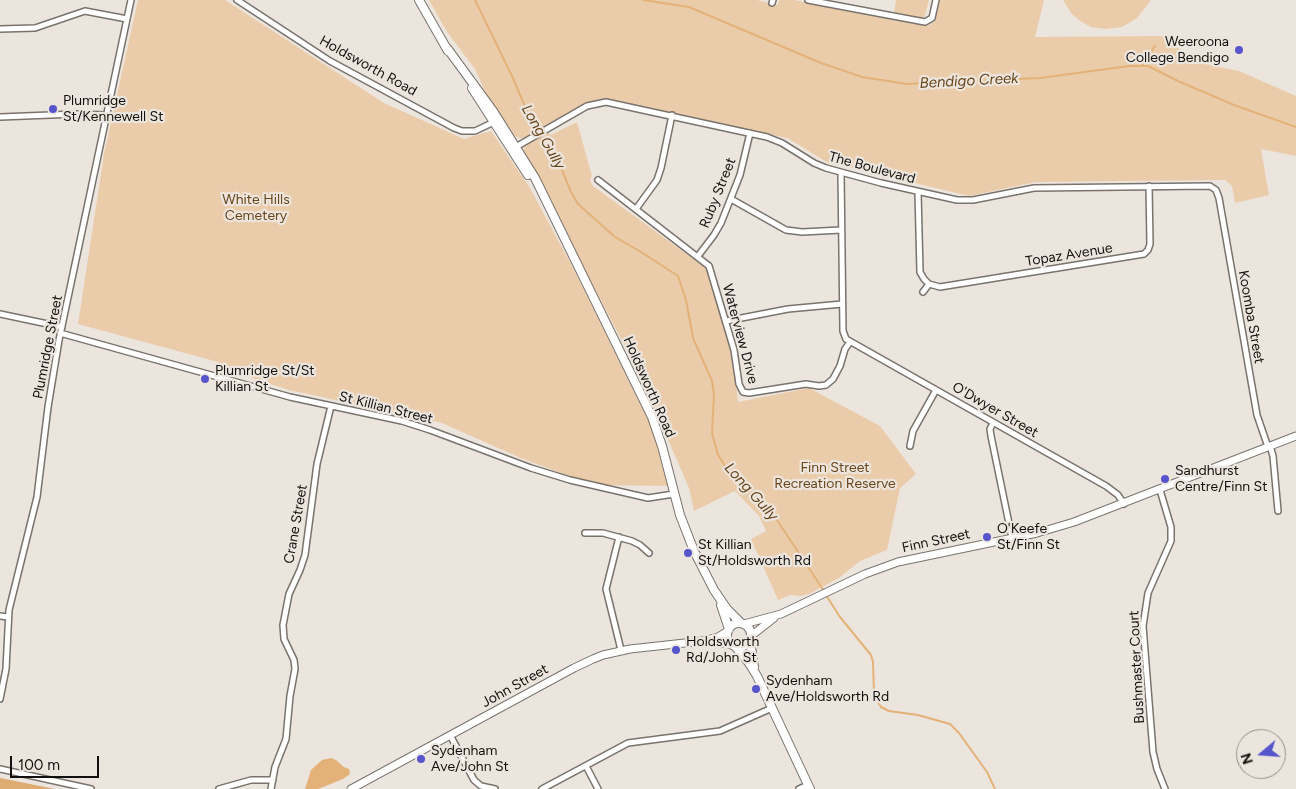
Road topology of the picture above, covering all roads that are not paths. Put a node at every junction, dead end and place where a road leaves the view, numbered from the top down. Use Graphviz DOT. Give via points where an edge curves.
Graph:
graph roads {
  1 [pos="131,0"];
  2 [pos="237,0"];
  3 [pos="420,0"];
  4 [pos="808,0"];
  5 [pos="936,0"];
  6 [pos="127,19"];
  7 [pos="0,29"];
  8 [pos="106,115"];
  9 [pos="672,115"];
  10 [pos="0,117"];
  11 [pos="496,121"];
  12 [pos="750,133"];
  13 [pos="514,148"];
  14 [pos="841,173"];
  15 [pos="598,180"];
  16 [pos="1149,186"];
  17 [pos="1216,190"];
  18 [pos="918,192"];
  19 [pos="731,199"];
  20 [pos="636,209"];
  21 [pos="841,230"];
  22 [pos="698,256"];
  23 [pos="929,284"];
  24 [pos="923,292"];
  25 [pos="842,304"];
  26 [pos="0,314"];
  27 [pos="726,321"];
  28 [pos="61,330"];
  29 [pos="850,342"];
  30 [pos="936,390"];
  31 [pos="331,406"];
  32 [pos="993,423"];
  33 [pos="1296,435"];
  34 [pos="910,446"];
  35 [pos="1269,446"];
  36 [pos="1160,490"];
  37 [pos="674,494"];
  38 [pos="1124,504"];
  39 [pos="1278,511"];
  40 [pos="585,533"];
  41 [pos="619,537"];
  42 [pos="1012,538"];
  43 [pos="649,553"];
  44 [pos="714,590"];
  45 [pos="781,614"];
  46 [pos="0,616"];
  47 [pos="8,617"];
  48 [pos="742,624"];
  49 [pos="728,630"];
  50 [pos="750,638"];
  51 [pos="703,641"];
  52 [pos="733,645"];
  53 [pos="621,650"];
  54 [pos="757,676"];
  55 [pos="0,699"];
  56 [pos="772,708"];
  57 [pos="450,735"];
  58 [pos="586,766"];
  59 [pos="0,769"];
  60 [pos="273,780"];
  61 [pos="809,787"];
  62 [pos="91,789"];
  63 [pos="220,789"];
  64 [pos="271,789"];
  65 [pos="351,789"];
  66 [pos="495,789"];
  67 [pos="542,789"];
  68 [pos="598,789"];
  69 [pos="799,789"];
  70 [pos="1165,789"];
  1 -- 6 [label="street, Plumridge Street"];
  2 -- 11 [label="street, Holdsworth Road" via="330,61 454,128 475,131"];
  3 -- 11 [label="main road, Holdsworth Road" via="447,48"];
  4 -- 5 [label="street" via="925,22 932,18"];
  6 -- 7 [label="street" via="85,11 35,28"];
  6 -- 8 [label="street, Plumridge Street"];
  8 -- 10 [label="street"];
  8 -- 28 [label="street, Plumridge Street"];
  9 -- 12 [label="street, The Boulevard"];
  9 -- 13 [label="street, The Boulevard" via="602,102 587,106"];
  9 -- 20 [label="street" via="657,180"];
  11 -- 13 [label="main road, Holdsworth Road"];
  12 -- 14 [label="street, The Boulevard" via="778,141 820,166"];
  12 -- 19 [label="street, Ruby Street"];
  13 -- 37 [label="main road, Holdsworth Road" via="558,226 652,417"];
  14 -- 18 [label="street, The Boulevard"];
  14 -- 21 [label="street"];
  15 -- 20 [label="street, Waterview Drive"];
  16 -- 17 [label="street, The Boulevard" via="1206,185"];
  16 -- 18 [label="street, The Boulevard" via="1034,188 968,200"];
  16 -- 23 [label="street, Topaz Avenue" via="1150,244 1144,254 943,286"];
  17 -- 35 [label="street, Koomba Street" via="1257,415"];
  18 -- 23 [label="street" via="919,268"];
  19 -- 21 [label="street" via="786,230"];
  19 -- 22 [label="street, Ruby Street" via="719,227"];
  20 -- 22 [label="street, Waterview Drive"];
  21 -- 25 [label="street"];
  22 -- 27 [label="street, Waterview Drive" via="710,269"];
  23 -- 24 [label="street"];
  25 -- 27 [label="street" via="788,309"];
  25 -- 29 [label="street" via="843,333"];
  26 -- 28 [label="street, St Killian Street"];
  27 -- 29 [label="street, Waterview Drive" via="737,359 739,387 746,393 806,384 826,385 833,379"];
  28 -- 31 [label="street, St Killian Street"];
  28 -- 47 [label="street, Plumridge Street" via="37,497"];
  29 -- 30 [label="street, O'Dwyer Street"];
  30 -- 32 [label="street, O'Dwyer Street"];
  30 -- 34 [label="street" via="913,431"];
  31 -- 37 [label="street, St Killian Street" via="416,425 530,468 578,482 652,498"];
  31 -- 60 [label="street, Crane Street" via="317,464 304,555 289,594 282,625 295,669 286,739"];
  32 -- 38 [label="street, O'Dwyer Street" via="1109,487"];
  32 -- 42 [label="street" via="991,436"];
  33 -- 35 [label="street, Finn Street"];
  35 -- 36 [label="street, Finn Street"];
  35 -- 39 [label="street, Koomba Street" via="1273,456"];
  36 -- 38 [label="street, Finn Street"];
  36 -- 70 [label="street, Bushmaster Court" via="1172,527 1171,541 1148,594 1144,626 1153,752"];
  37 -- 44 [label="main road, Holdsworth Road" via="687,534"];
  38 -- 42 [label="street, Finn Street" via="1058,527"];
  40 -- 41 [label="street"];
  41 -- 43 [label="street" via="637,543"];
  41 -- 53 [label="street" via="606,589"];
  42 -- 45 [label="street, Finn Street" via="898,562"];
  44 -- 48 [label="main road, Holdsworth Road"];
  44 -- 49 [label="main road, Holdsworth Road"];
  45 -- 48 [label="street, Finn Street"];
  45 -- 50 [label="street, Finn Street"];
  46 -- 47 [label="street"];
  47 -- 55 [label="street, Plumridge Street" via="6,669"];
  48 -- 49 [label="main road" via="734,624"];
  48 -- 50 [label="main road" via="749,629"];
  49 -- 51 [label="street, John Street"];
  49 -- 52 [label="main road" via="727,638"];
  50 -- 52 [label="main road" via="745,646"];
  50 -- 54 [label="main road"];
  51 -- 52 [label="street, John Street"];
  51 -- 53 [label="street, John Street"];
  52 -- 54 [label="main road"];
  53 -- 57 [label="street, John Street" via="574,668"];
  54 -- 56 [label="main road"];
  56 -- 58 [label="street" via="720,731 628,744"];
  56 -- 61 [label="main road"];
  57 -- 65 [label="street, John Street"];
  57 -- 66 [label="street" via="472,777 480,786"];
  58 -- 67 [label="street"];
  58 -- 68 [label="street"];
  59 -- 62 [label="street"];
  60 -- 63 [label="street" via="252,780"];
  60 -- 64 [label="street, Crane Street"];
  61 -- 69 [label="street"];
}
